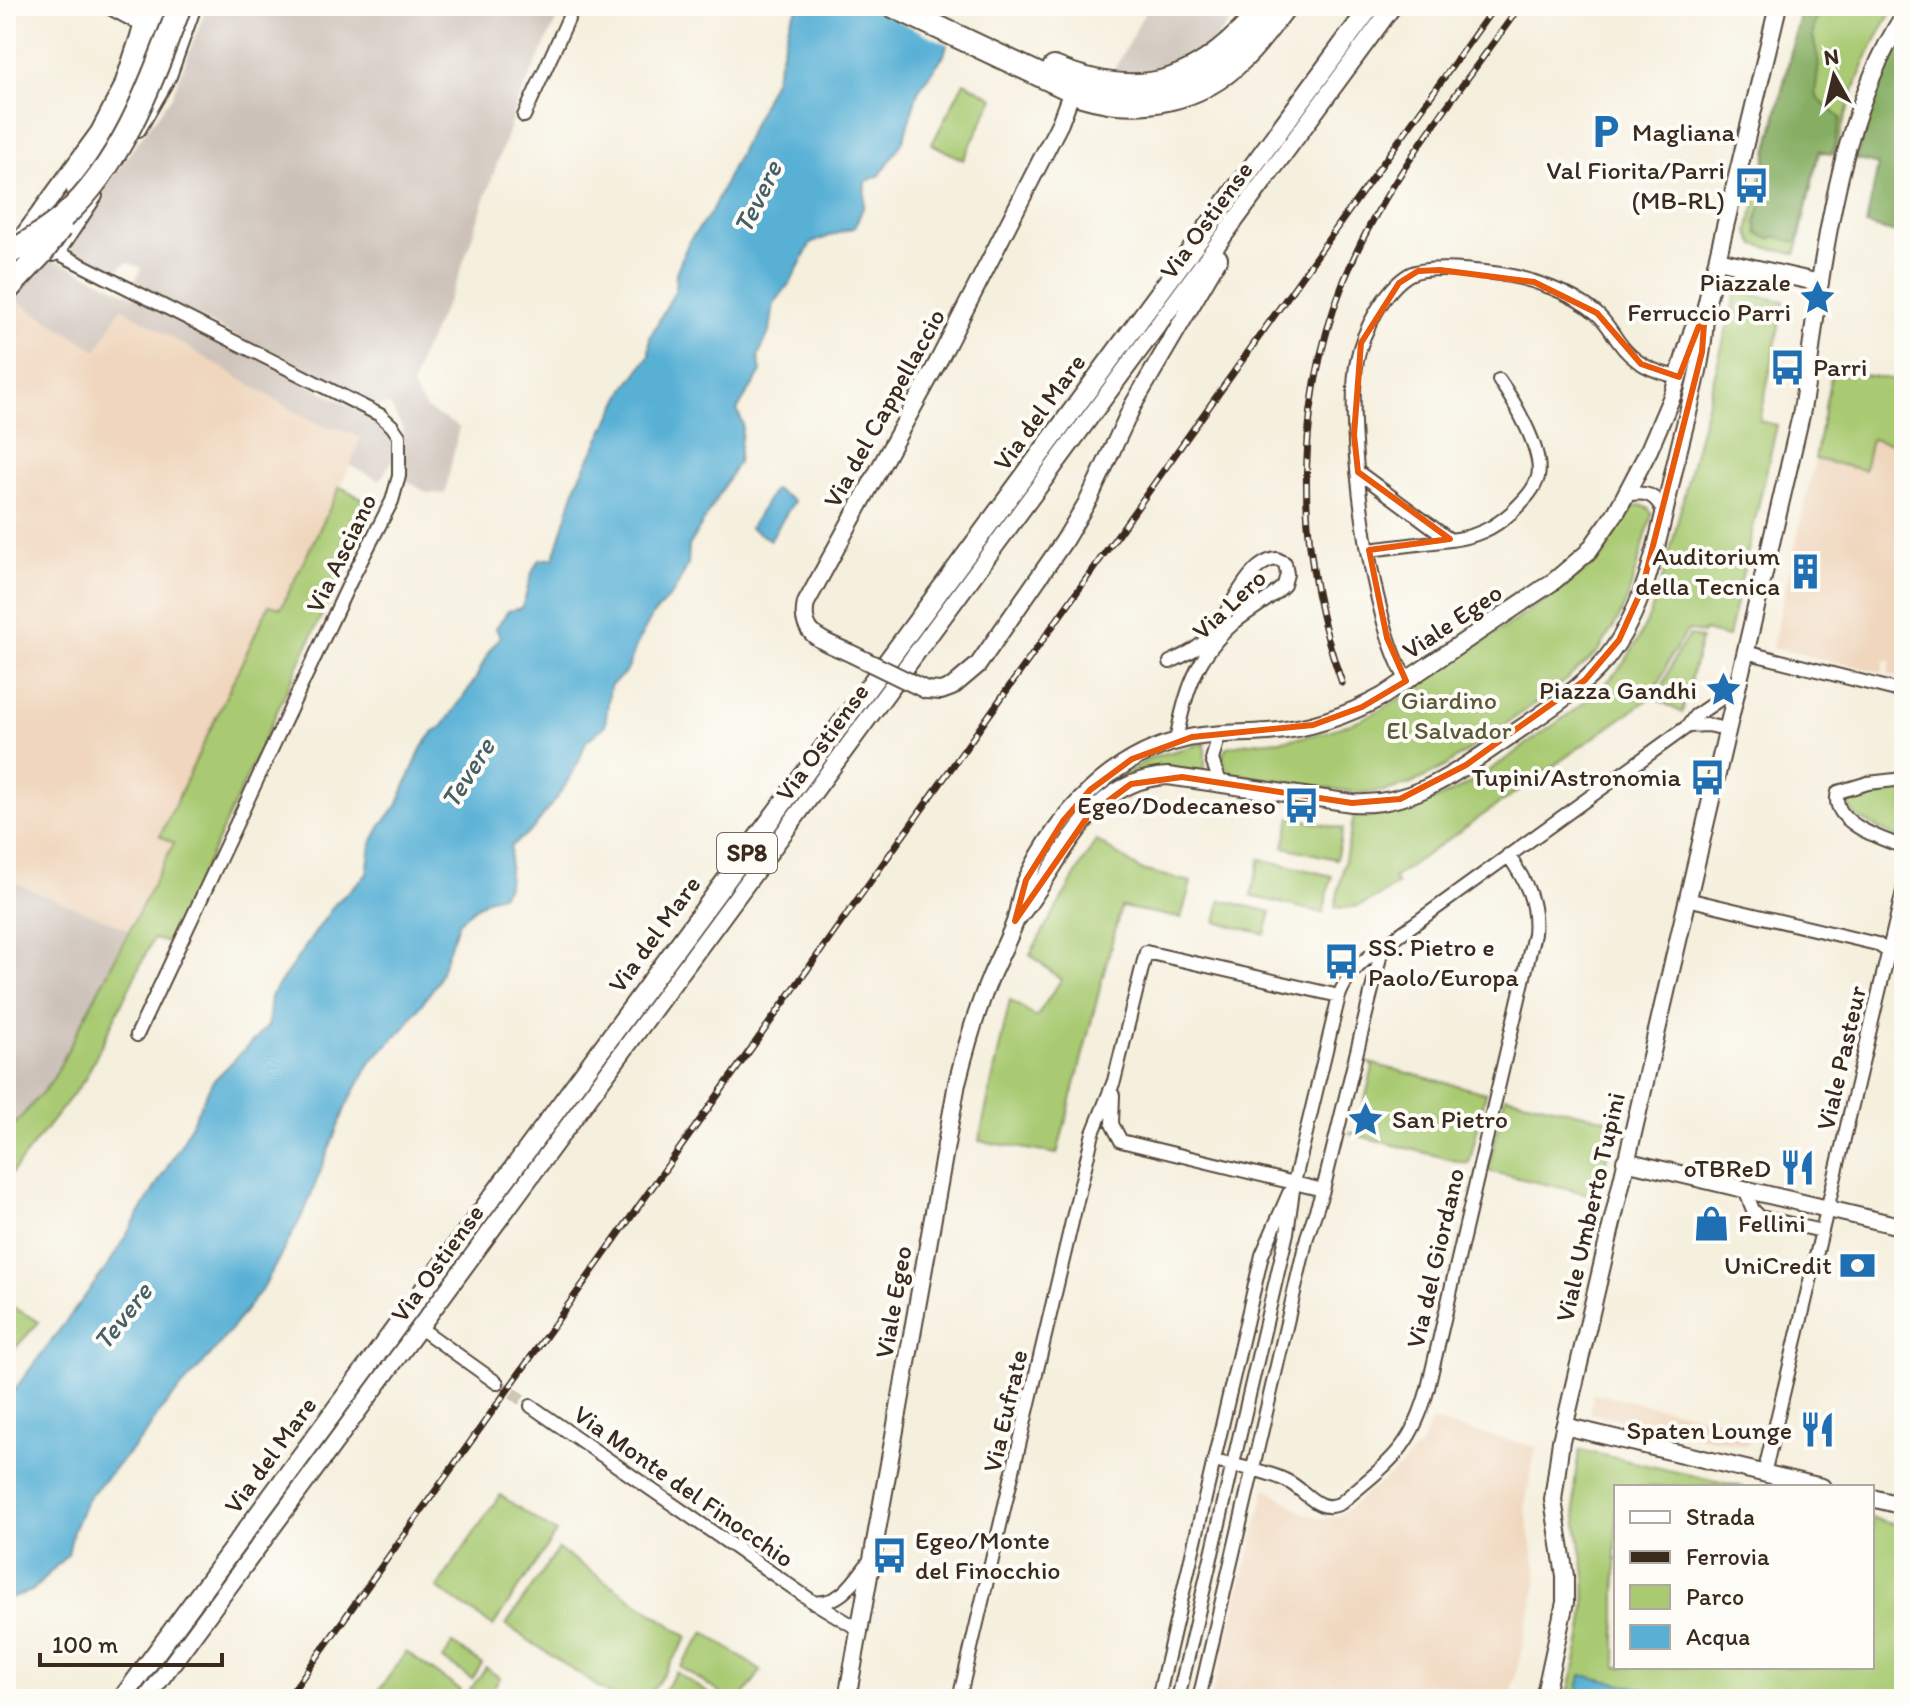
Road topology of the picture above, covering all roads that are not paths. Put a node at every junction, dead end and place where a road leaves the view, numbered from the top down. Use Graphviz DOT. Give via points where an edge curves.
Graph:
graph roads {
  1 [pos="106,6"];
  2 [pos="149,6"];
  3 [pos="163,6"];
  4 [pos="180,6"];
  5 [pos="195,6"];
  6 [pos="574,6"];
  7 [pos="893,6"];
  8 [pos="923,6"];
  9 [pos="1265,6"];
  10 [pos="1285,6"];
  11 [pos="1371,6"];
  12 [pos="1393,6"];
  13 [pos="1778,6"];
  14 [pos="1904,15"];
  15 [pos="143,26"];
  16 [pos="141,74"];
  17 [pos="1052,74"];
  18 [pos="167,83"];
  19 [pos="1098,90"];
  20 [pos="1072,91"];
  21 [pos="524,116"];
  22 [pos="73,206"];
  23 [pos="1234,223"];
  24 [pos="58,253"];
  25 [pos="6,255"];
  26 [pos="1718,260"];
  27 [pos="6,265"];
  28 [pos="1820,283"];
  29 [pos="6,291"];
  30 [pos="1705,310"];
  31 [pos="1679,377"];
  32 [pos="1499,380"];
  33 [pos="1358,472"];
  34 [pos="1626,495"];
  35 [pos="1663,513"];
  36 [pos="1450,540"];
  37 [pos="1369,550"];
  38 [pos="1746,647"];
  39 [pos="1170,662"];
  40 [pos="1407,680"];
  41 [pos="1735,689"];
  42 [pos="1904,692"];
  43 [pos="1688,726"];
  44 [pos="1726,729"];
  45 [pos="1219,734"];
  46 [pos="1176,741"];
  47 [pos="1904,779"];
  48 [pos="1220,782"];
  49 [pos="1904,847"];
  50 [pos="1508,855"];
  51 [pos="1904,887"];
  52 [pos="1687,899"];
  53 [pos="1015,921"];
  54 [pos="1383,947"];
  55 [pos="1889,952"];
  56 [pos="1904,955"];
  57 [pos="1339,996"];
  58 [pos="137,1035"];
  59 [pos="1114,1081"];
  60 [pos="1625,1161"];
  61 [pos="1294,1183"];
  62 [pos="1323,1190"];
  63 [pos="1745,1190"];
  64 [pos="1828,1209"];
  65 [pos="1904,1227"];
  66 [pos="1822,1231"];
  67 [pos="1251,1300"];
  68 [pos="1271,1305"];
  69 [pos="1290,1309"];
  70 [pos="420,1328"];
  71 [pos="1236,1371"];
  72 [pos="1254,1376"];
  73 [pos="1274,1380"];
  74 [pos="497,1383"];
  75 [pos="531,1406"];
  76 [pos="1564,1426"];
  77 [pos="1214,1461"];
  78 [pos="1233,1466"];
  79 [pos="1253,1471"];
  80 [pos="1764,1474"];
  81 [pos="1813,1485"];
  82 [pos="1874,1498"];
  83 [pos="1904,1506"];
  84 [pos="1195,1541"];
  85 [pos="1214,1545"];
  86 [pos="1234,1549"];
  87 [pos="872,1557"];
  88 [pos="812,1601"];
  89 [pos="860,1630"];
  90 [pos="1173,1633"];
  91 [pos="1194,1638"];
  92 [pos="1213,1642"];
  93 [pos="122,1699"];
  94 [pos="146,1699"];
  95 [pos="847,1699"];
  96 [pos="959,1699"];
  97 [pos="1158,1699"];
  98 [pos="1178,1699"];
  99 [pos="1199,1699"];
  100 [pos="1544,1699"];
  1 -- 15 [label="street"];
  2 -- 15 [label="main road"];
  3 -- 16 [label="main road"];
  4 -- 22 [label="highway, bridge" via="134,119"];
  5 -- 18 [label="street"];
  6 -- 21 [label="street"];
  7 -- 17 [label="highway"];
  8 -- 17 [label="highway"];
  9 -- 19 [label="highway" via="1227,49 1193,72"];
  10 -- 19 [label="highway" via="1242,58 1200,87 1146,103 1115,103"];
  11 -- 93 [label="main road, Via del Mare / SP8"];
  12 -- 23 [label="main road, Via Ostiense"];
  13 -- 26 [label="main road, Viale Egeo"];
  14 -- 28 [label="main road" via="1861,101"];
  15 -- 27 [label="main road" via="122,88 99,132"];
  16 -- 18 [label="street"];
  16 -- 27 [label="main road" via="85,178"];
  17 -- 19 [label="highway"];
  17 -- 20 [label="highway"];
  18 -- 24 [label="street"];
  19 -- 20 [label="highway"];
  20 -- 23 [label="main road, Via del Cappellaccio, bridge" via="947,344 813,588 805,610 810,631 926,690 948,689 976,667 1089,499 1118,432"];
  22 -- 25 [label="highway, bridge"];
  22 -- 29 [label="highway, bridge" via="49,243"];
  23 -- 70 [label="main road, Via Ostiense"];
  24 -- 27 [label="street"];
  24 -- 58 [label="street, Via Asciano" via="380,415 399,436 399,476 392,501"];
  26 -- 28 [label="main road"];
  26 -- 30 [label="main road, Viale Egeo"];
  28 -- 38 [label="main road" via="1804,398"];
  30 -- 31 [label="main road, Viale Egeo" via="1693,329"];
  30 -- 35 [label="main road, Viale Egeo" via="1702,352"];
  31 -- 33 [label="street" via="1641,364 1597,313 1539,284 1488,272 1418,271 1396,286 1361,343 1354,387"];
  31 -- 34 [label="main road, Viale Egeo"];
  32 -- 36 [label="street" via="1535,449 1537,479 1498,524"];
  33 -- 36 [label="street"];
  33 -- 37 [label="street"];
  34 -- 35 [label="street" via="1650,495"];
  34 -- 40 [label="main road, Viale Egeo" via="1574,566"];
  35 -- 48 [label="main road, Viale Egeo" via="1640,596 1607,657 1585,680 1443,779 1407,797 1368,804"];
  36 -- 37 [label="street"];
  37 -- 40 [label="street" via="1389,643"];
  38 -- 41 [label="main road"];
  38 -- 42 [label="street"];
  39 -- 46 [label="street, Via Lero" via="1212,634 1260,564 1277,559 1285,563 1284,585 1228,629 1196,669"];
  40 -- 45 [label="main road, Viale Egeo" via="1355,711 1313,725"];
  41 -- 43 [label="street"];
  41 -- 44 [label="main road"];
  43 -- 44 [label="street"];
  43 -- 50 [label="street"];
  44 -- 52 [label="main road, Viale Umberto Tupini"];
  45 -- 46 [label="main road, Viale Egeo"];
  45 -- 48 [label="street" via="1212,760"];
  46 -- 53 [label="main road, Viale Egeo" via="1118,768 1069,812 1026,880"];
  47 -- 49 [label="street" via="1851,786 1838,792 1836,800 1852,822"];
  48 -- 53 [label="main road, Viale Egeo" via="1155,777 1110,796 1083,821"];
  50 -- 54 [label="street"];
  50 -- 79 [label="street, Via del Giordano" via="1530,890 1535,930 1417,1422 1395,1455 1334,1506 1321,1505 1288,1481"];
  51 -- 55 [label="street, Viale Pasteur"];
  52 -- 55 [label="street" via="1877,944"];
  52 -- 60 [label="main road, Viale Umberto Tupini"];
  53 -- 87 [label="main road, Viale Egeo" via="981,1002 954,1095"];
  54 -- 57 [label="street" via="1354,970"];
  54 -- 62 [label="street"];
  55 -- 56 [label="street"];
  55 -- 64 [label="street, Viale Pasteur"];
  57 -- 59 [label="street" via="1146,952"];
  57 -- 61 [label="street"];
  59 -- 61 [label="street" via="1111,1118 1121,1141"];
  59 -- 96 [label="street, Via Eufrate" via="1093,1133"];
  60 -- 63 [label="main road"];
  60 -- 76 [label="main road, Viale Umberto Tupini"];
  61 -- 62 [label="street"];
  61 -- 67 [label="street" via="1267,1241"];
  61 -- 68 [label="street"];
  62 -- 69 [label="street"];
  63 -- 64 [label="main road"];
  63 -- 66 [label="street" via="1760,1217"];
  64 -- 65 [label="main road"];
  64 -- 66 [label="street, Viale Pasteur"];
  66 -- 80 [label="street, Viale Pasteur"];
  67 -- 68 [label="street"];
  67 -- 71 [label="street"];
  68 -- 69 [label="street"];
  68 -- 72 [label="street"];
  69 -- 73 [label="street"];
  70 -- 74 [label="street"];
  70 -- 94 [label="main road, Via Ostiense"];
  71 -- 72 [label="street"];
  71 -- 77 [label="street"];
  72 -- 73 [label="street"];
  72 -- 78 [label="street"];
  73 -- 79 [label="street"];
  75 -- 88 [label="street, Via Monte del Finocchio"];
  76 -- 80 [label="main road"];
  76 -- 100 [label="main road, Viale Umberto Tupini" via="1553,1500 1565,1602"];
  77 -- 78 [label="street"];
  77 -- 84 [label="street"];
  78 -- 79 [label="street"];
  78 -- 85 [label="street"];
  79 -- 86 [label="street"];
  80 -- 81 [label="main road"];
  82 -- 83 [label="main road"];
  84 -- 85 [label="street"];
  84 -- 90 [label="street"];
  85 -- 86 [label="street"];
  85 -- 91 [label="street"];
  86 -- 92 [label="street"];
  87 -- 88 [label="street" via="838,1598"];
  87 -- 89 [label="main road, Viale Egeo"];
  88 -- 89 [label="street, Via Monte del Finocchio"];
  89 -- 95 [label="main road, Viale Egeo"];
  90 -- 91 [label="street"];
  90 -- 97 [label="street"];
  91 -- 92 [label="street"];
  91 -- 98 [label="street"];
  92 -- 99 [label="street"];
}
